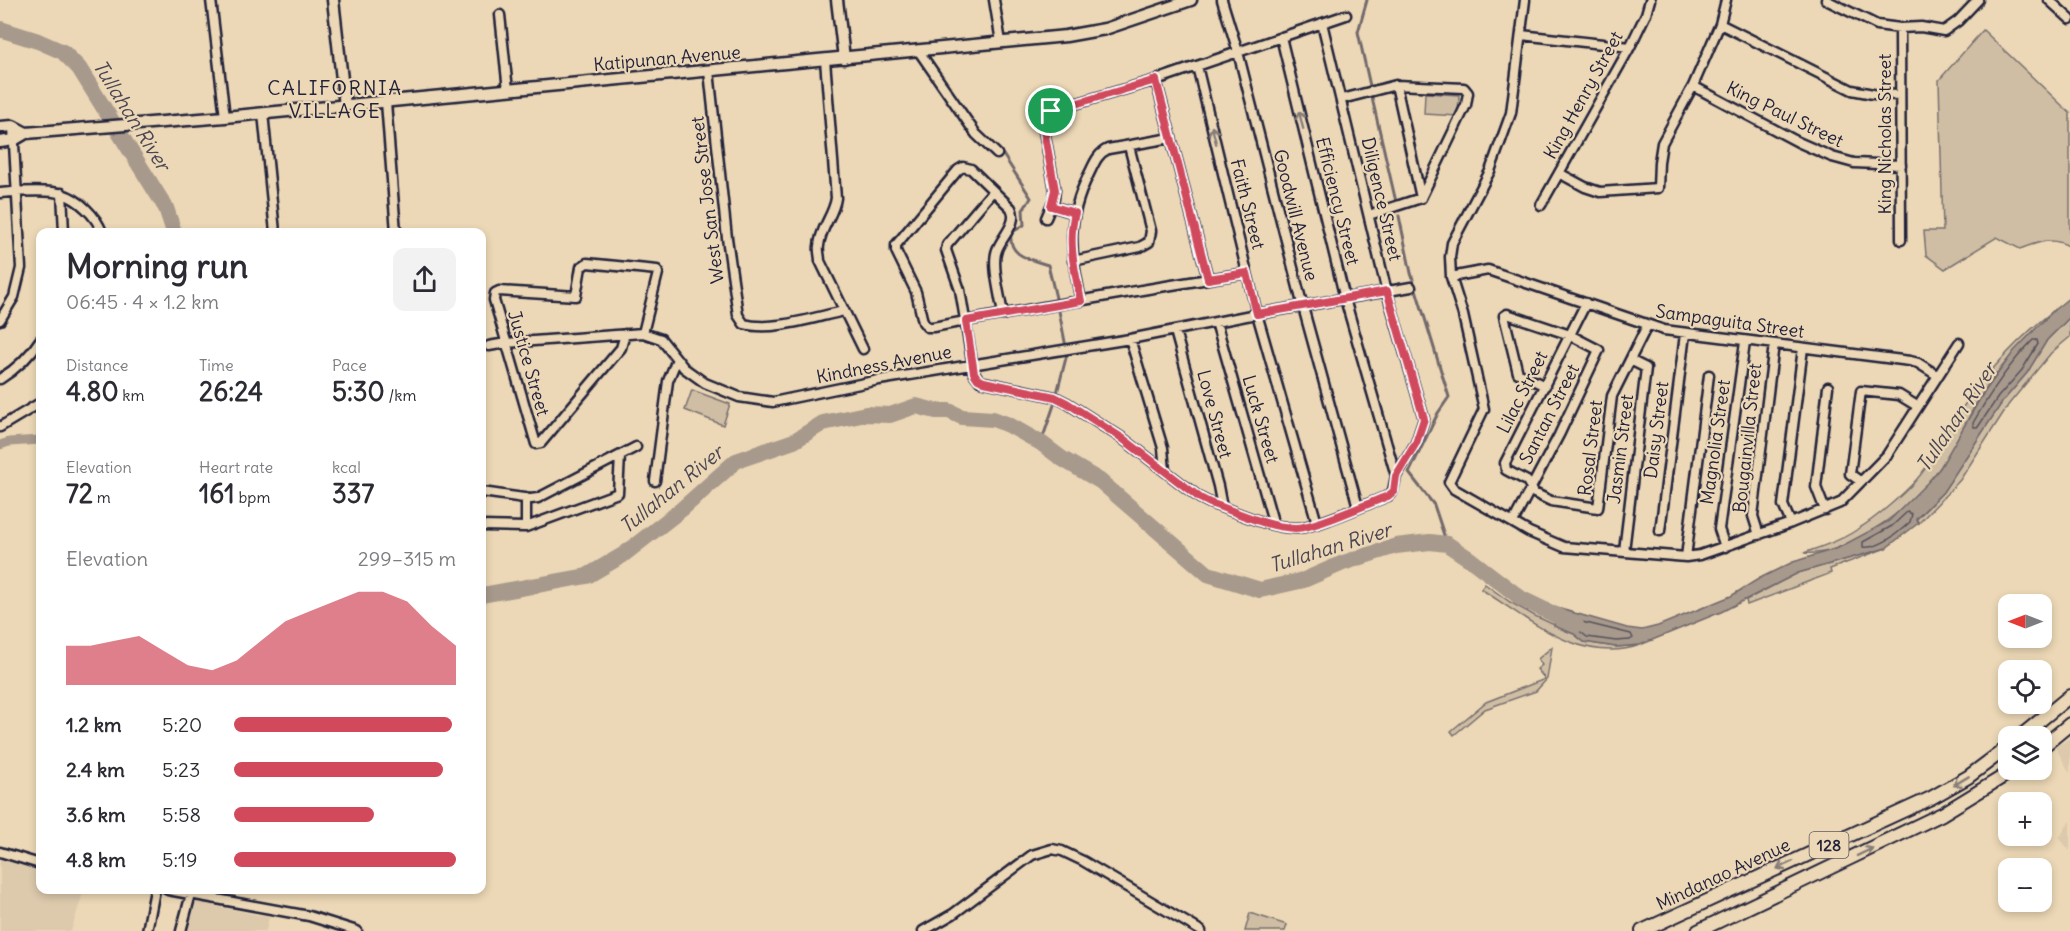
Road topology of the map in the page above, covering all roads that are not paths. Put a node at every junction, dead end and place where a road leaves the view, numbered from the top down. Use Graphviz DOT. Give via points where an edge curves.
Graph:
graph roads {
  1 [pos="211,0"];
  2 [pos="333,0"];
  3 [pos="837,0"];
  4 [pos="994,0"];
  5 [pos="1191,0"];
  6 [pos="1222,0"];
  7 [pos="1525,0"];
  8 [pos="1650,0"];
  9 [pos="1726,0"];
  10 [pos="1826,0"];
  11 [pos="1978,0"];
  12 [pos="2049,0"];
  13 [pos="500,15"];
  14 [pos="1346,15"];
  15 [pos="2070,19"];
  16 [pos="1322,23"];
  17 [pos="1720,24"];
  18 [pos="1900,28"];
  19 [pos="1521,35"];
  20 [pos="1281,37"];
  21 [pos="1001,42"];
  22 [pos="1630,47"];
  23 [pos="918,51"];
  24 [pos="1238,52"];
  25 [pos="844,57"];
  26 [pos="825,60"];
  27 [pos="1197,66"];
  28 [pos="709,70"];
  29 [pos="1156,80"];
  30 [pos="1396,85"];
  31 [pos="1692,86"];
  32 [pos="508,90"];
  33 [pos="1900,95"];
  34 [pos="1342,99"];
  35 [pos="386,102"];
  36 [pos="345,106"];
  37 [pos="263,113"];
  38 [pos="225,117"];
  39 [pos="13,126"];
  40 [pos="0,127"];
  41 [pos="27,133"];
  42 [pos="1171,138"];
  43 [pos="14,140"];
  44 [pos="0,141"];
  45 [pos="1129,146"];
  46 [pos="996,154"];
  47 [pos="1900,165"];
  48 [pos="1559,172"];
  49 [pos="993,191"];
  50 [pos="17,192"];
  51 [pos="0,193"];
  52 [pos="62,193"];
  53 [pos="1421,198"];
  54 [pos="1541,205"];
  55 [pos="1051,206"];
  56 [pos="1075,213"];
  57 [pos="1369,215"];
  58 [pos="1046,218"];
  59 [pos="64,228"];
  60 [pos="100,228"];
  61 [pos="275,228"];
  62 [pos="396,228"];
  63 [pos="1901,240"];
  64 [pos="1073,261"];
  65 [pos="1247,273"];
  66 [pos="1451,277"];
  67 [pos="1208,279"];
  68 [pos="1411,287"];
  69 [pos="1387,291"];
  70 [pos="1345,299"];
  71 [pos="1081,301"];
  72 [pos="1586,303"];
  73 [pos="1303,307"];
  74 [pos="843,311"];
  75 [pos="1257,314"];
  76 [pos="1004,315"];
  77 [pos="0,320"];
  78 [pos="966,321"];
  79 [pos="1216,322"];
  80 [pos="1647,326"];
  81 [pos="1175,331"];
  82 [pos="643,333"];
  83 [pos="625,334"];
  84 [pos="1685,334"];
  85 [pos="1570,335"];
  86 [pos="1130,339"];
  87 [pos="1745,342"];
  88 [pos="506,343"];
  89 [pos="1959,343"];
  90 [pos="1774,344"];
  91 [pos="36,346"];
  92 [pos="489,346"];
  93 [pos="1803,348"];
  94 [pos="862,349"];
  95 [pos="677,359"];
  96 [pos="1630,360"];
  97 [pos="973,364"];
  98 [pos="1709,375"];
  99 [pos="1938,375"];
  100 [pos="0,379"];
  101 [pos="1545,386"];
  102 [pos="1828,387"];
  103 [pos="36,405"];
  104 [pos="1917,406"];
  105 [pos="0,427"];
  106 [pos="636,447"];
  107 [pos="620,456"];
  108 [pos="1165,471"];
  109 [pos="1396,476"];
  110 [pos="1860,481"];
  111 [pos="655,482"];
  112 [pos="1531,487"];
  113 [pos="486,493"];
  114 [pos="526,498"];
  115 [pos="1222,507"];
  116 [pos="1358,507"];
  117 [pos="1825,510"];
  118 [pos="1513,522"];
  119 [pos="1317,523"];
  120 [pos="1791,523"];
  121 [pos="1274,525"];
  122 [pos="486,526"];
  123 [pos="526,527"];
  124 [pos="1660,531"];
  125 [pos="1759,535"];
  126 [pos="1725,547"];
  127 [pos="1624,551"];
  128 [pos="1686,558"];
  129 [pos="2070,696"];
  130 [pos="2070,724"];
  131 [pos="2033,726"];
  132 [pos="2052,739"];
  133 [pos="1998,754"];
  134 [pos="1998,780"];
  135 [pos="0,852"];
  136 [pos="36,863"];
  137 [pos="154,894"];
  138 [pos="190,894"];
  139 [pos="147,931"];
  140 [pos="182,931"];
  141 [pos="357,931"];
  142 [pos="923,931"];
  143 [pos="1200,931"];
  144 [pos="1642,931"];
  145 [pos="1698,931"];
  1 -- 38 [label="street"];
  2 -- 36 [label="main road"];
  3 -- 25 [label="main road"];
  4 -- 21 [label="street"];
  5 -- 21 [label="main road, Katipunan Avenue" via="1105,29"];
  6 -- 24 [label="street, Goodwill Avenue"];
  7 -- 19 [label="street"];
  8 -- 22 [label="street, King Henry Street"];
  9 -- 17 [label="street"];
  10 -- 18 [label="street" via="1866,21"];
  11 -- 18 [label="street" via="1944,31"];
  12 -- 15 [label="street"];
  13 -- 32 [label="street"];
  14 -- 16 [label="street"];
  16 -- 20 [label="street"];
  16 -- 34 [label="street, Diligence Street"];
  17 -- 31 [label="street"];
  17 -- 33 [label="street" via="1852,90"];
  18 -- 33 [label="street, King Nicholas Street"];
  19 -- 22 [label="street"];
  19 -- 66 [label="street" via="1511,113 1490,171 1452,243"];
  20 -- 24 [label="street"];
  70 -- 20 [label="street, Efficiency Street, one-way"];
  21 -- 23 [label="main road, Katipunan Avenue"];
  22 -- 48 [label="street, King Henry Street"];
  23 -- 25 [label="main road, Katipunan Avenue"];
  23 -- 46 [label="street" via="976,134"];
  24 -- 27 [label="street"];
  24 -- 73 [label="street, Goodwill Avenue"];
  25 -- 26 [label="main road, Katipunan Avenue"];
  26 -- 28 [label="main road, Katipunan Avenue"];
  26 -- 74 [label="street" via="836,198 819,245 820,261"];
  27 -- 29 [label="street"];
  65 -- 27 [label="street, Faith Street, one-way"];
  28 -- 32 [label="main road, Katipunan Avenue"];
  28 -- 74 [label="street, West San Jose Street" via="738,315 744,324 754,326"];
  29 -- 42 [label="street"];
  29 -- 55 [label="street" via="1051,111 1044,117 1055,190"];
  30 -- 34 [label="street"];
  30 -- 53 [label="street"];
  30 -- 53 [label="street" via="1464,88 1468,93 1466,105"];
  31 -- 47 [label="street, King Paul Street" via="1832,157 1854,163"];
  31 -- 48 [label="street" via="1662,143 1658,188 1600,192"];
  32 -- 35 [label="main road, Katipunan Avenue"];
  33 -- 47 [label="street, King Nicholas Street"];
  34 -- 57 [label="street, Diligence Street"];
  35 -- 36 [label="main road, Katipunan Avenue"];
  35 -- 62 [label="street"];
  36 -- 37 [label="main road, Katipunan Avenue"];
  37 -- 38 [label="main road, Katipunan Avenue"];
  37 -- 61 [label="street"];
  38 -- 41 [label="main road, Katipunan Avenue"];
  39 -- 40 [label="main road"];
  39 -- 41 [label="main road"];
  39 -- 43 [label="street"];
  41 -- 43 [label="main road"];
  42 -- 45 [label="street"];
  42 -- 67 [label="street"];
  43 -- 44 [label="main road"];
  43 -- 50 [label="street"];
  45 -- 56 [label="street" via="1102,152 1082,187"];
  45 -- 64 [label="street" via="1150,231 1149,242"];
  47 -- 63 [label="street, King Nicholas Street"];
  48 -- 54 [label="street, King Henry Street"];
  49 -- 76 [label="street" via="1014,216 995,254"];
  49 -- 78 [label="street" via="947,245"];
  49 -- 78 [label="street" via="969,167 961,168 897,242 896,252 913,283 927,327"];
  50 -- 51 [label="street"];
  50 -- 52 [label="street"];
  50 -- 77 [label="street" via="21,268 14,297"];
  52 -- 59 [label="street"];
  52 -- 60 [label="street" via="85,207"];
  53 -- 57 [label="street"];
  55 -- 56 [label="street"];
  55 -- 58 [label="street"];
  56 -- 64 [label="street" via="1071,235"];
  57 -- 69 [label="street, Diligence Street"];
  64 -- 71 [label="street"];
  65 -- 67 [label="street"];
  65 -- 75 [label="street, Faith Street"];
  66 -- 72 [label="street, Sampaguita Street" via="1488,270"];
  66 -- 118 [label="street" via="1484,409 1449,482 1454,489"];
  67 -- 71 [label="street"];
  68 -- 69 [label="street, Kindness Avenue"];
  69 -- 70 [label="street, Kindness Avenue"];
  69 -- 109 [label="street, Diligence Street" via="1424,419 1416,443"];
  70 -- 73 [label="street, Kindness Avenue"];
  70 -- 109 [label="street, Efficiency Street"];
  71 -- 76 [label="street"];
  72 -- 80 [label="street, Sampaguita Street"];
  72 -- 85 [label="street, Lilac Street"];
  73 -- 75 [label="street, Kindness Avenue"];
  73 -- 116 [label="street, Goodwill Avenue"];
  74 -- 94 [label="street"];
  75 -- 79 [label="street, Kindness Avenue"];
  75 -- 119 [label="street, Faith Street"];
  76 -- 78 [label="street"];
  78 -- 97 [label="street"];
  79 -- 81 [label="street, Kindness Avenue"];
  79 -- 121 [label="street, Luck Street"];
  80 -- 84 [label="street, Sampaguita Street"];
  80 -- 96 [label="street, Rosal Street"];
  81 -- 86 [label="street, Kindness Avenue"];
  81 -- 115 [label="street, Love Street"];
  82 -- 83 [label="street"];
  82 -- 88 [label="street, Justice Street" via="657,271 588,263 581,267 576,296 496,292 494,298"];
  82 -- 95 [label="street, Kindness Avenue" via="661,339"];
  83 -- 88 [label="street"];
  83 -- 88 [label="street, Justice Street" via="621,348 539,444 534,441"];
  84 -- 87 [label="street, Sampaguita Street"];
  84 -- 124 [label="street, Daisy Street"];
  85 -- 101 [label="street, Lilac Street"];
  85 -- 101 [label="street" via="1510,314 1504,316 1518,373"];
  85 -- 112 [label="street, Santan Street" via="1599,352"];
  86 -- 97 [label="street, Kindness Avenue"];
  86 -- 108 [label="street" via="1163,448"];
  87 -- 90 [label="street, Sampaguita Street"];
  87 -- 126 [label="street, Magnolia Street" via="1719,529"];
  88 -- 92 [label="street"];
  89 -- 99 [label="street"];
  90 -- 93 [label="street, Sampaguita Street"];
  90 -- 125 [label="street, Bougainvilla Street" via="1753,516"];
  91 -- 100 [label="street"];
  93 -- 99 [label="street, Sampaguita Street" via="1910,361"];
  93 -- 120 [label="street" via="1783,505"];
  95 -- 97 [label="street, Kindness Avenue" via="713,387 749,400 773,402"];
  95 -- 111 [label="street" via="668,381"];
  96 -- 112 [label="street, Rosal Street" via="1612,396 1596,509 1551,501"];
  96 -- 127 [label="street, Jasmin Street" via="1646,368"];
  97 -- 108 [label="street, Diligence Street" via="975,375 984,382 1067,403"];
  98 -- 128 [label="street"];
  99 -- 104 [label="street"];
  101 -- 112 [label="street, Lilac Street" via="1505,463 1506,470"];
  102 -- 117 [label="street" via="1816,487"];
  103 -- 105 [label="street"];
  104 -- 110 [label="street" via="1887,455"];
  104 -- 110 [label="street" via="1899,395 1861,391 1850,474"];
  106 -- 107 [label="street"];
  107 -- 114 [label="street" via="538,498"];
  107 -- 123 [label="street" via="618,493"];
  108 -- 115 [label="street, Diligence Street" via="1200,498"];
  109 -- 116 [label="street, Diligence Street" via="1394,491 1388,496"];
  110 -- 117 [label="street" via="1840,503"];
  112 -- 118 [label="street, Santan Street"];
  113 -- 114 [label="street"];
  114 -- 123 [label="street"];
  115 -- 121 [label="street, Diligence Street"];
  116 -- 119 [label="street, Diligence Street"];
  117 -- 120 [label="street"];
  118 -- 127 [label="street" via="1564,547"];
  119 -- 121 [label="street, Diligence Street" via="1298,529"];
  120 -- 125 [label="street"];
  122 -- 123 [label="street"];
  125 -- 126 [label="street"];
  126 -- 128 [label="street"];
  127 -- 128 [label="street"];
  129 -- 131 [label="main road"];
  130 -- 132 [label="main road"];
  133 -- 144 [label="main road, Mindanao Avenue / 128, one-way" via="1931,798"];
  145 -- 134 [label="main road, 128, one-way" via="1942,814"];
  135 -- 136 [label="street"];
  137 -- 139 [label="street"];
  138 -- 140 [label="street"];
  138 -- 141 [label="street" via="309,916"];
  142 -- 143 [label="street" via="953,914 1032,855 1052,849 1083,861"];
}
